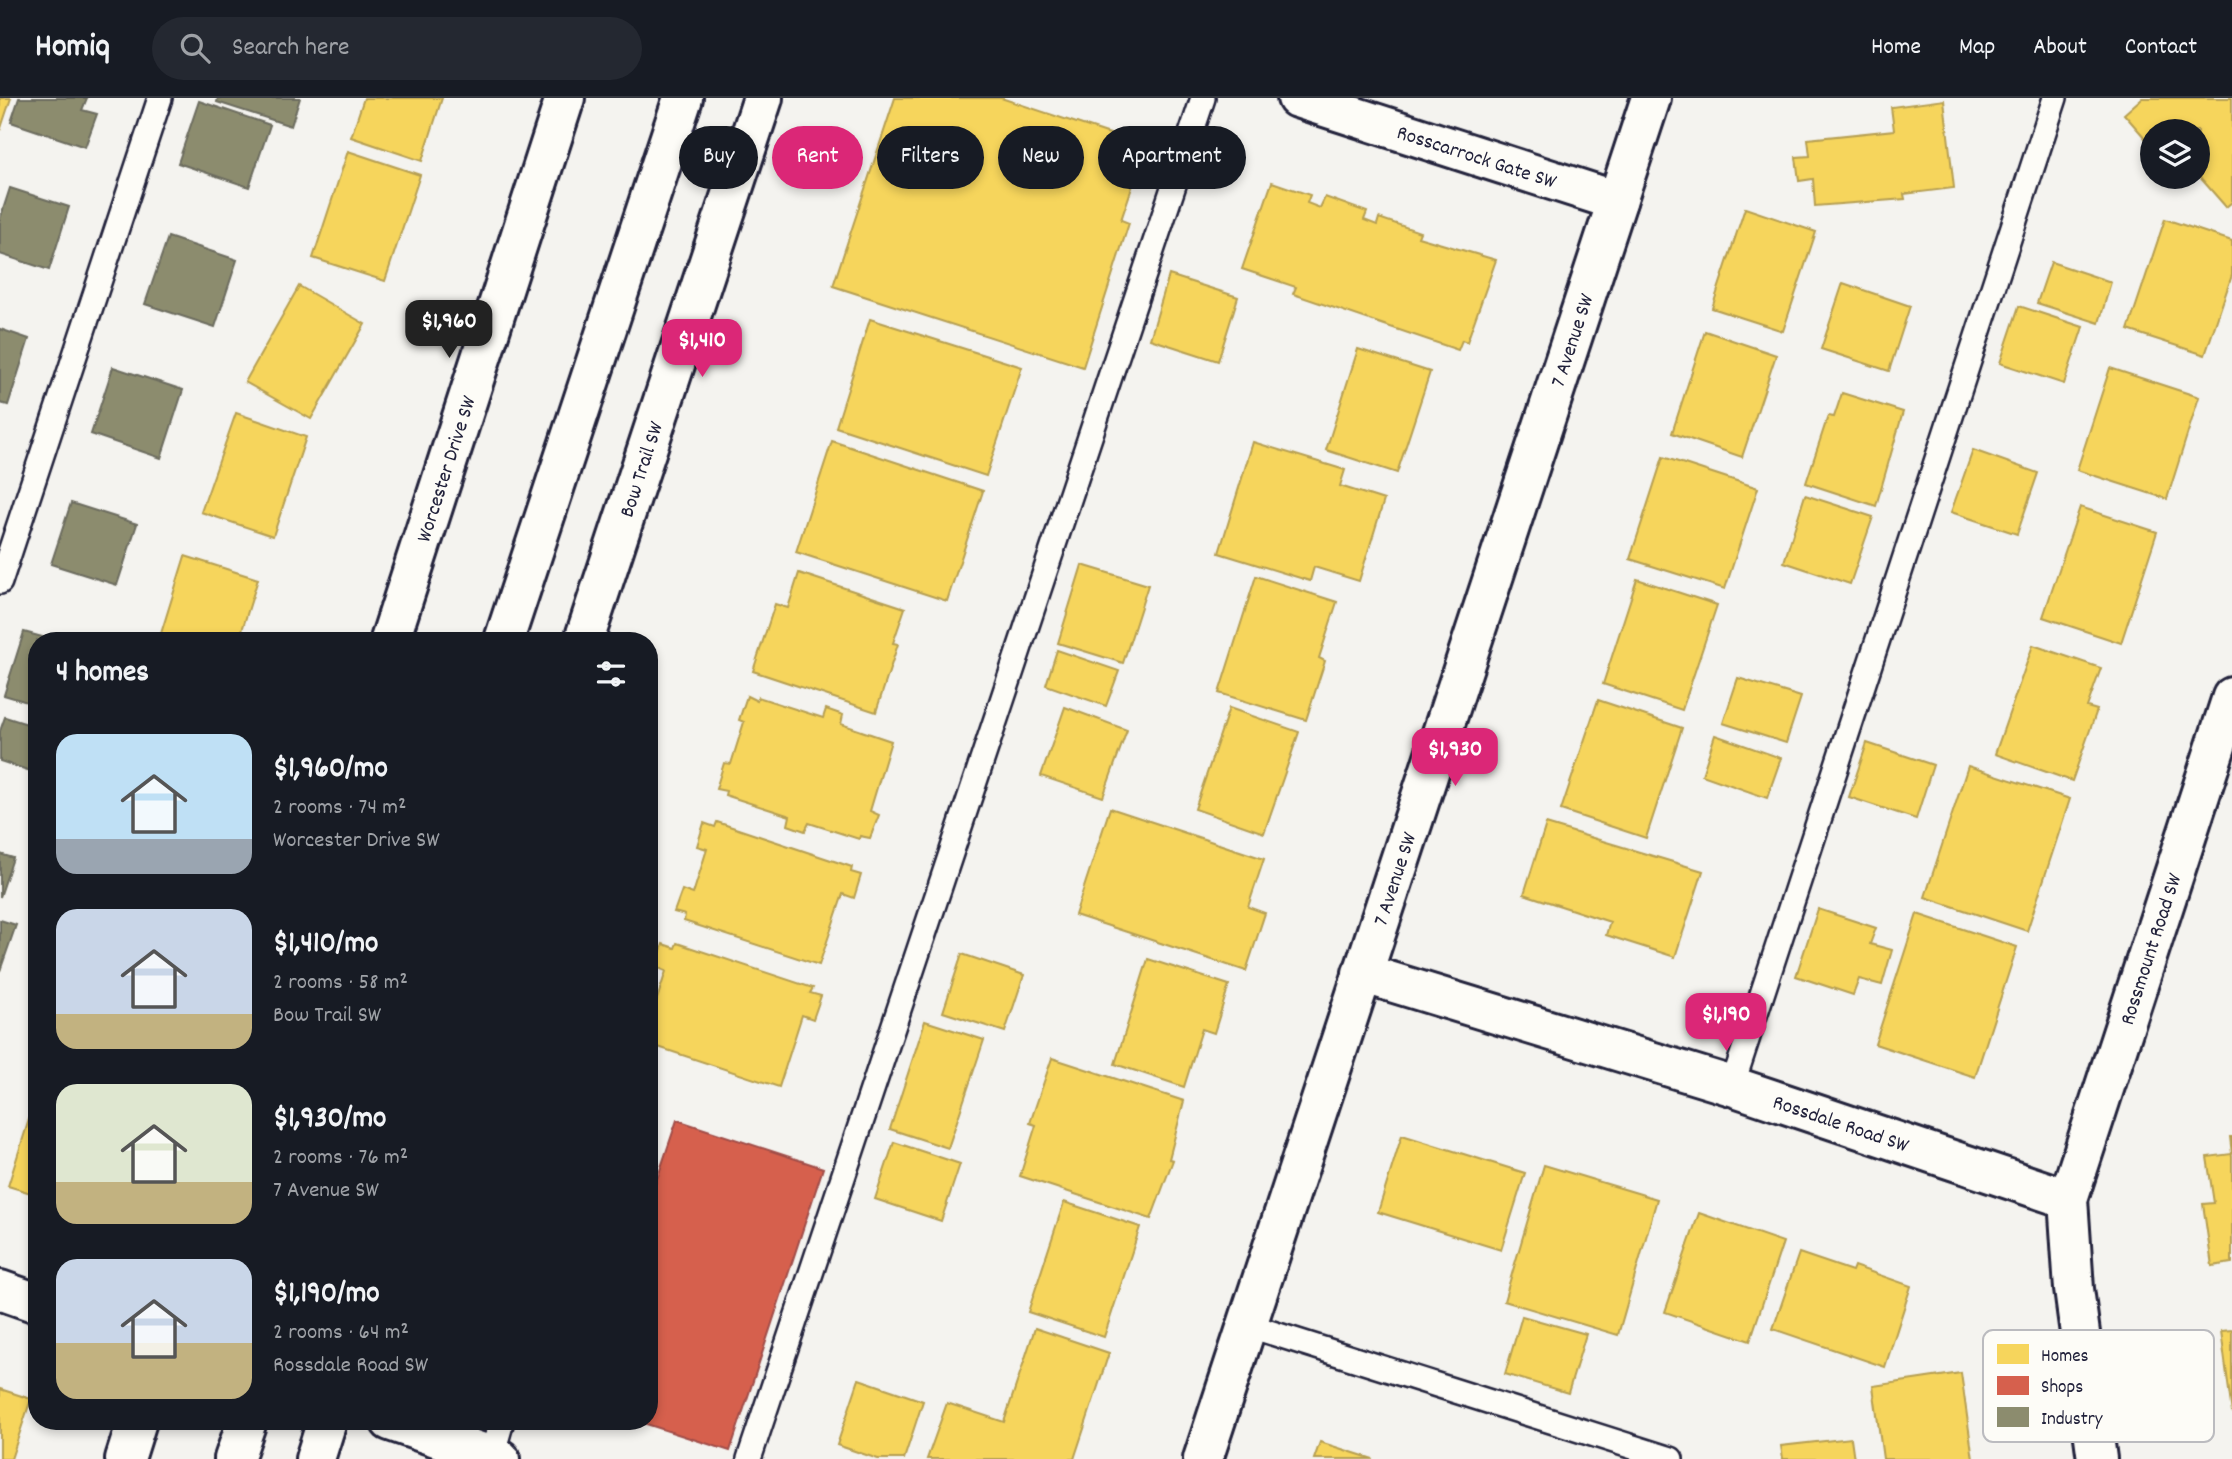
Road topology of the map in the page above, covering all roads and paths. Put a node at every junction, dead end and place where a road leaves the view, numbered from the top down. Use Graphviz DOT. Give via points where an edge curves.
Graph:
graph roads {
  1 [pos="160,98"];
  2 [pos="565,98"];
  3 [pos="683,98"];
  4 [pos="764,98"];
  5 [pos="1203,98"];
  6 [pos="1297,98"];
  7 [pos="1651,98"];
  8 [pos="2055,98"];
  9 [pos="1617,201"];
  10 [pos="0,582"];
  11 [pos="393,632"];
  12 [pos="507,632"];
  13 [pos="587,632"];
  14 [pos="2232,697"];
  15 [pos="1362,973"];
  16 [pos="1732,1086"];
  17 [pos="2068,1199"];
  18 [pos="0,1290"];
  19 [pos="28,1300"];
  20 [pos="1247,1325"];
  21 [pos="2080,1330"];
  22 [pos="135,1430"];
  23 [pos="244,1430"];
  24 [pos="324,1430"];
  25 [pos="430,1430"];
  26 [pos="498,1445"];
  27 [pos="125,1459"];
  28 [pos="234,1459"];
  29 [pos="315,1459"];
  30 [pos="749,1459"];
  31 [pos="1203,1459"];
  32 [pos="1671,1459"];
  1 -- 10 [label="lane"];
  2 -- 11 [label="street, Worcester Drive SW"];
  3 -- 12 [label="street"];
  4 -- 13 [label="street, Bow Trail SW"];
  5 -- 30 [label="lane"];
  6 -- 9 [label="street, Rosscarrock Gate SW"];
  7 -- 9 [label="street, 7 Avenue SW"];
  8 -- 16 [label="lane"];
  9 -- 15 [label="street, 7 Avenue SW"];
  14 -- 17 [label="street, Rossmount Road SW"];
  15 -- 16 [label="street, Rossdale Road SW"];
  15 -- 20 [label="street, 7 Avenue SW"];
  16 -- 17 [label="street, Rossdale Road SW"];
  17 -- 21 [label="street"];
  18 -- 19 [label="street"];
  20 -- 31 [label="street, 7 Avenue SW"];
  20 -- 32 [label="lane"];
  22 -- 27 [label="street"];
  23 -- 28 [label="street"];
  24 -- 29 [label="street"];
  25 -- 26 [label="street"];
}
